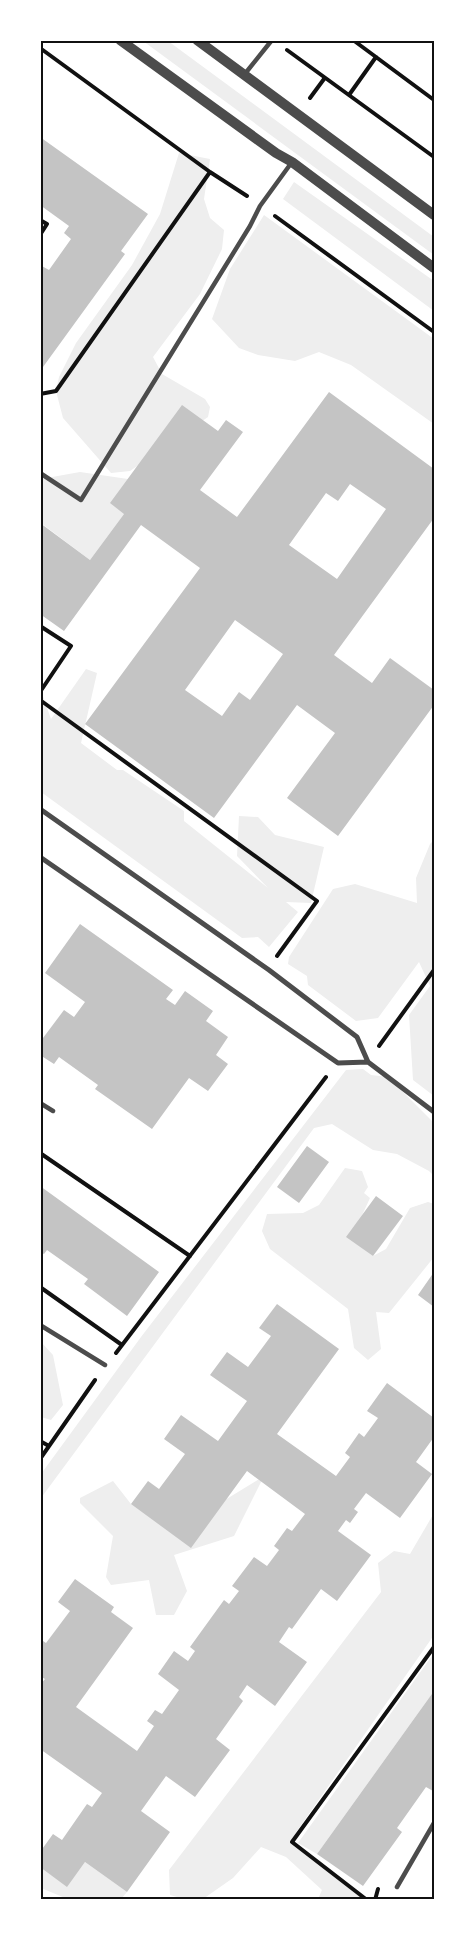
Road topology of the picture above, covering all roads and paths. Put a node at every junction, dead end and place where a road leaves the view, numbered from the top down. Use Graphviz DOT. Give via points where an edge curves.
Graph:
graph roads {
  1 [pos="120,40"];
  2 [pos="197,40"];
  3 [pos="272,40"];
  4 [pos="353,40"];
  5 [pos="283,47"];
  6 [pos="40,48"];
  7 [pos="376,57"];
  8 [pos="244,75"];
  9 [pos="349,95"];
  10 [pos="435,100"];
  11 [pos="435,148"];
  12 [pos="433,156"];
  13 [pos="292,162"];
  14 [pos="210,172"];
  15 [pos="260,206"];
  16 [pos="435,215"];
  17 [pos="40,220"];
  18 [pos="40,235"];
  19 [pos="435,268"];
  20 [pos="435,333"];
  21 [pos="40,394"];
  22 [pos="40,473"];
  23 [pos="40,626"];
  24 [pos="40,692"];
  25 [pos="40,700"];
  26 [pos="40,809"];
  27 [pos="40,857"];
  28 [pos="278,956"];
  29 [pos="435,970"];
  30 [pos="338,1062"];
  31 [pos="368,1062"];
  32 [pos="40,1103"];
  33 [pos="53,1111"];
  34 [pos="435,1112"];
  35 [pos="40,1153"];
  36 [pos="190,1256"];
  37 [pos="40,1287"];
  38 [pos="40,1324"];
  39 [pos="122,1345"];
  40 [pos="105,1365"];
  41 [pos="40,1441"];
  42 [pos="49,1446"];
  43 [pos="40,1458"];
  44 [pos="435,1647"];
  45 [pos="435,1823"];
  46 [pos="397,1887"];
  47 [pos="367,1899"];
  1 -- 13 [label="street"];
  2 -- 8 [label="street"];
  3 -- 8 [label="lane"];
  4 -- 7 [label="path"];
  5 -- 9 [label="path"];
  6 -- 14 [label="path"];
  7 -- 9 [label="path"];
  7 -- 10 [label="path"];
  8 -- 16 [label="street"];
  9 -- 12 [label="path"];
  11 -- 12 [label="path"];
  13 -- 15 [label="lane"];
  13 -- 19 [label="street"];
  14 -- 15 [label="path"];
  14 -- 21 [label="path" via="56,391"];
  15 -- 20 [label="path"];
  15 -- 22 [label="lane" via="81,500"];
  17 -- 18 [label="path" via="47,224"];
  23 -- 24 [label="path" via="71,646"];
  25 -- 28 [label="path" via="317,901"];
  26 -- 31 [label="street" via="269,970 357,1037"];
  27 -- 30 [label="street"];
  29 -- 31 [label="path"];
  30 -- 31 [label="street"];
  30 -- 36 [label="path"];
  31 -- 34 [label="street"];
  32 -- 33 [label="lane"];
  35 -- 36 [label="path"];
  36 -- 39 [label="path"];
  37 -- 39 [label="path"];
  38 -- 40 [label="lane"];
  39 -- 40 [label="path"];
  40 -- 42 [label="path"];
  41 -- 42 [label="path"];
  42 -- 43 [label="path"];
  44 -- 47 [label="path" via="292,1842"];
  45 -- 46 [label="lane"];
}
